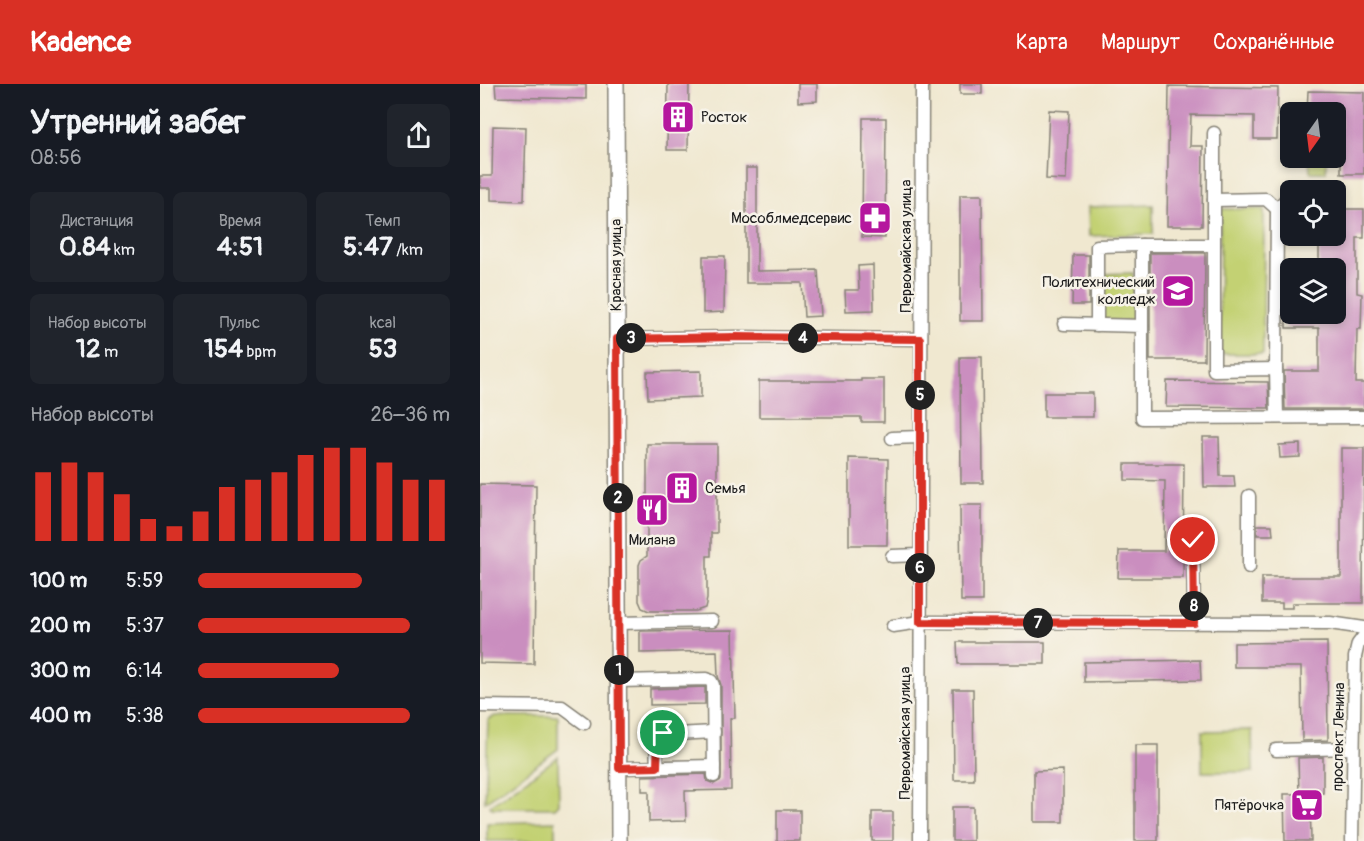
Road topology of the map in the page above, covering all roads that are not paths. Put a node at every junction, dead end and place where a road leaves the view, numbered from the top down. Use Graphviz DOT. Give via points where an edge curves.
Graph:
graph roads {
  1 [pos="616,84"];
  2 [pos="922,84"];
  3 [pos="1214,133"];
  4 [pos="1214,200"];
  5 [pos="1280,206"];
  6 [pos="1277,209"];
  7 [pos="1142,245"];
  8 [pos="1214,245"];
  9 [pos="1064,324"];
  10 [pos="1097,325"];
  11 [pos="1142,326"];
  12 [pos="617,339"];
  13 [pos="920,339"];
  14 [pos="1276,369"];
  15 [pos="1277,417"];
  16 [pos="1364,417"];
  17 [pos="920,437"];
  18 [pos="892,438"];
  19 [pos="1249,496"];
  20 [pos="1193,540"];
  21 [pos="920,555"];
  22 [pos="892,556"];
  23 [pos="1249,567"];
  24 [pos="712,621"];
  25 [pos="618,622"];
  26 [pos="920,622"];
  27 [pos="1194,623"];
  28 [pos="893,626"];
  29 [pos="1364,628"];
  30 [pos="1364,636"];
  31 [pos="619,681"];
  32 [pos="480,706"];
  33 [pos="584,723"];
  34 [pos="714,732"];
  35 [pos="1353,748"];
  36 [pos="1276,750"];
  37 [pos="657,767"];
  38 [pos="619,768"];
  39 [pos="619,841"];
  40 [pos="920,841"];
  41 [pos="1352,841"];
  1 -- 12 [label="main road, Красная улица"];
  2 -- 13 [label="street, Первомайская улица"];
  3 -- 4 [label="street"];
  4 -- 6 [label="street" via="1266,199"];
  4 -- 8 [label="street"];
  5 -- 6 [label="street"];
  6 -- 14 [label="street"];
  7 -- 8 [label="street"];
  7 -- 10 [label="street" via="1096,246"];
  7 -- 11 [label="street"];
  8 -- 14 [label="street" via="1214,370"];
  9 -- 10 [label="street"];
  10 -- 11 [label="street"];
  11 -- 15 [label="street" via="1142,418"];
  12 -- 13 [label="street"];
  12 -- 25 [label="main road, Красная улица"];
  13 -- 17 [label="street, Первомайская улица"];
  14 -- 15 [label="street"];
  15 -- 16 [label="street"];
  17 -- 18 [label="street"];
  17 -- 21 [label="street, Первомайская улица"];
  19 -- 23 [label="street"];
  20 -- 27 [label="street"];
  21 -- 22 [label="street"];
  21 -- 26 [label="street, Первомайская улица"];
  24 -- 25 [label="street"];
  25 -- 31 [label="main road, Красная улица"];
  26 -- 27 [label="street"];
  26 -- 28 [label="street"];
  26 -- 40 [label="street, Первомайская улица"];
  27 -- 29 [label="street" via="1330,623"];
  30 -- 35 [label="street, проспект Ленина" via="1355,657"];
  31 -- 34 [label="street" via="711,681"];
  31 -- 38 [label="main road, Красная улица"];
  32 -- 33 [label="street" via="562,707"];
  34 -- 37 [label="street" via="658,735"];
  34 -- 37 [label="street" via="714,771"];
  35 -- 36 [label="street"];
  35 -- 41 [label="street, проспект Ленина"];
  37 -- 38 [label="street"];
  38 -- 39 [label="main road, Красная улица"];
}
